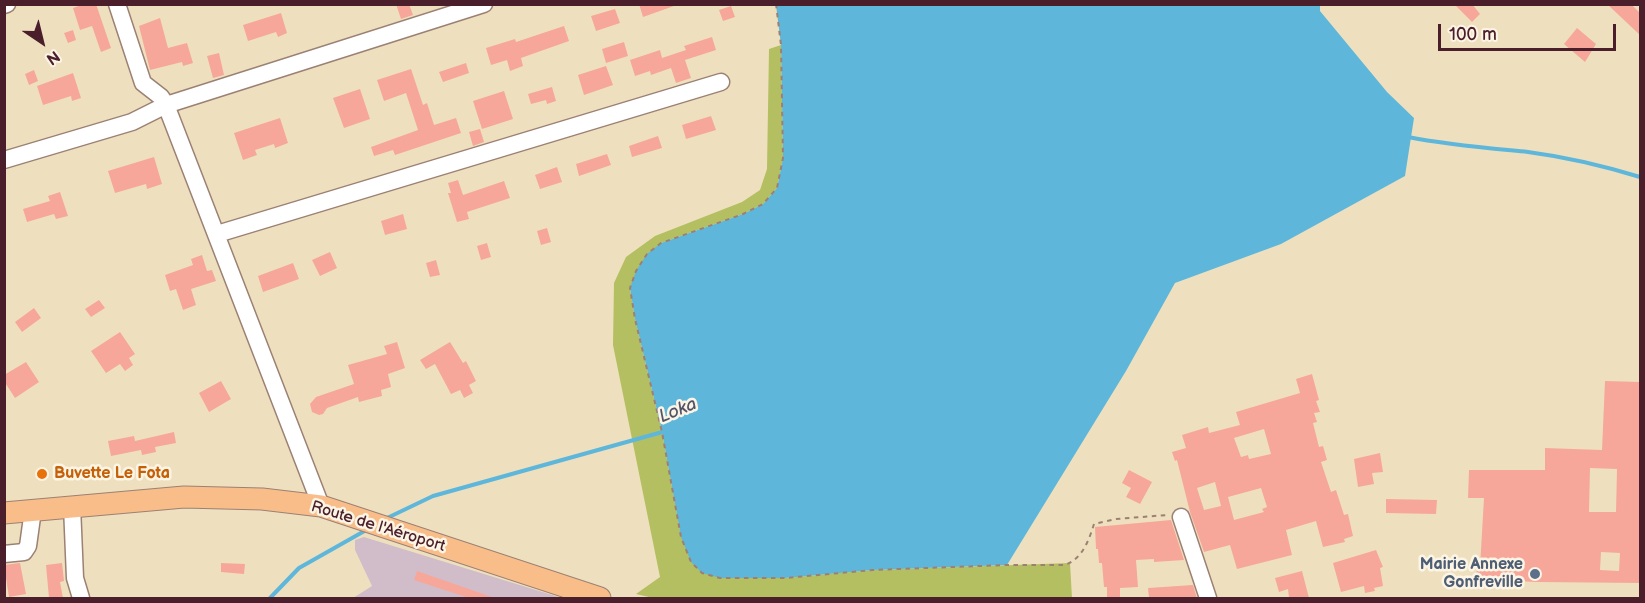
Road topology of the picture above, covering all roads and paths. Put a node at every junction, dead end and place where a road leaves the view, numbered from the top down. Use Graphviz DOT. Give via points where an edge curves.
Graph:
graph roads {
  1 [pos="117,4"];
  2 [pos="484,4"];
  3 [pos="776,4"];
  4 [pos="721,82"];
  5 [pos="166,105"];
  6 [pos="4,160"];
  7 [pos="217,234"];
  8 [pos="72,506"];
  9 [pos="321,506"];
  10 [pos="33,510"];
  11 [pos="4,513"];
  12 [pos="1181,517"];
  13 [pos="4,554"];
  14 [pos="81,598"];
  15 [pos="600,598"];
  16 [pos="1208,598"];
  1 -- 5 [label="street" via="143,84"];
  2 -- 5 [label="street"];
  3 -- 12 [label="path" via="781,45 783,158 777,188 763,204 743,214 661,243 647,254 630,288 681,537 691,562 702,573 720,579 895,569 1064,566 1072,563 1088,543 1094,524 1116,519"];
  4 -- 7 [label="street"];
  5 -- 6 [label="street" via="132,122"];
  5 -- 7 [label="street"];
  7 -- 9 [label="street"];
  8 -- 9 [label="main road, Route de l'Aéroport" via="183,497 262,499"];
  8 -- 10 [label="main road, Route de l'Aéroport"];
  8 -- 14 [label="street" via="75,578"];
  9 -- 15 [label="main road, Route de l'Aéroport"];
  10 -- 11 [label="main road, Route de l'Aéroport"];
  10 -- 13 [label="street" via="28,546 24,552"];
  12 -- 16 [label="street"];
}
